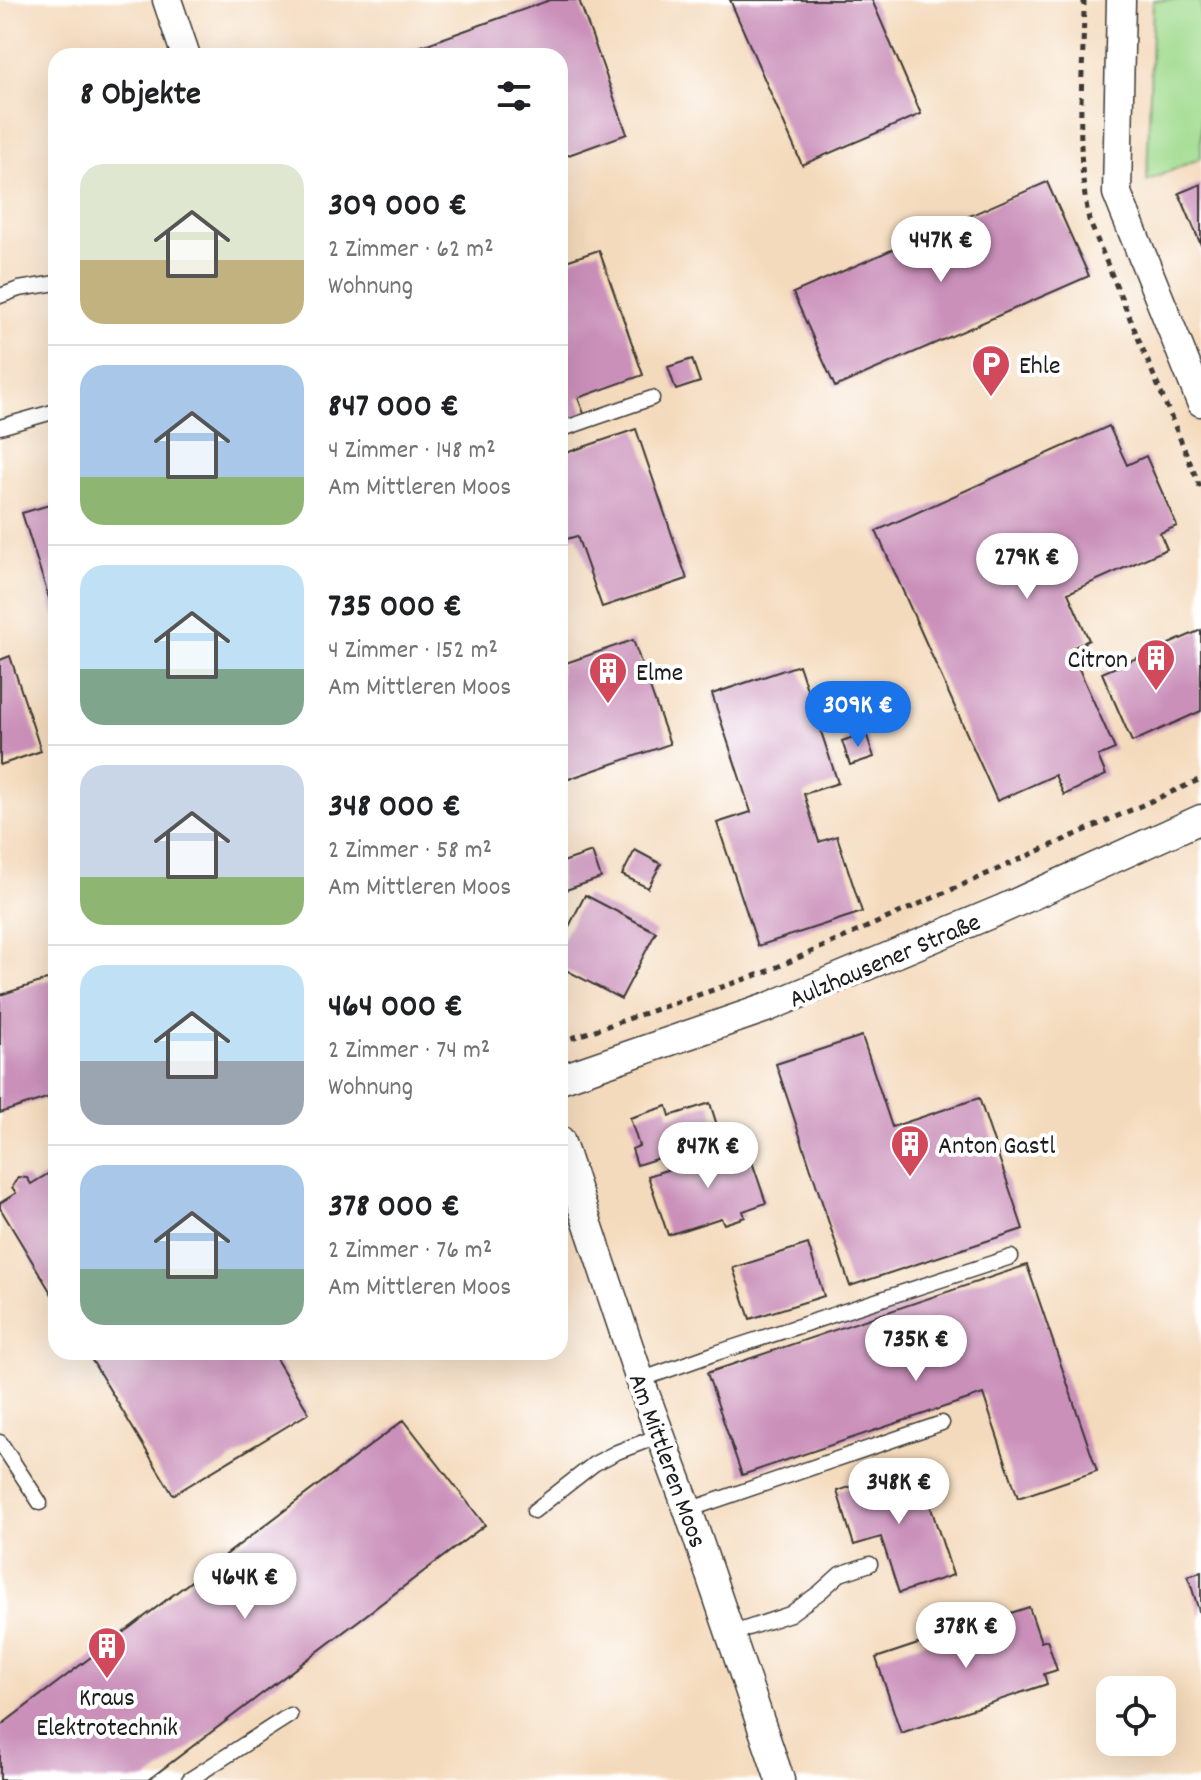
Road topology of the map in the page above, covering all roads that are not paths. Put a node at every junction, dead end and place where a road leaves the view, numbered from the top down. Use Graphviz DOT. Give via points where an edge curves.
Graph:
graph roads {
  1 [pos="167,0"];
  2 [pos="1121,0"];
  3 [pos="183,48"];
  4 [pos="48,284"];
  5 [pos="0,296"];
  6 [pos="652,398"];
  7 [pos="1201,402"];
  8 [pos="48,413"];
  9 [pos="0,427"];
  10 [pos="568,427"];
  11 [pos="1201,819"];
  12 [pos="568,1076"];
  13 [pos="568,1164"];
  14 [pos="1011,1257"];
  15 [pos="640,1380"];
  16 [pos="942,1423"];
  17 [pos="659,1436"];
  18 [pos="0,1442"];
  19 [pos="40,1503"];
  20 [pos="688,1510"];
  21 [pos="534,1511"];
  22 [pos="870,1564"];
  23 [pos="730,1634"];
  24 [pos="290,1715"];
  25 [pos="189,1780"];
  26 [pos="780,1780"];
  1 -- 3 [label="street"];
  2 -- 7 [label="street" via="1117,193"];
  4 -- 5 [label="lane"];
  6 -- 10 [label="lane"];
  8 -- 9 [label="lane"];
  11 -- 12 [label="street, Aulzhausener Straße" via="766,1008"];
  13 -- 15 [label="street, Am Mittleren Moos"];
  14 -- 15 [label="lane"];
  15 -- 17 [label="street, Am Mittleren Moos"];
  16 -- 20 [label="lane"];
  17 -- 20 [label="street, Am Mittleren Moos"];
  17 -- 21 [label="lane" via="594,1464"];
  18 -- 19 [label="lane"];
  20 -- 23 [label="street, Am Mittleren Moos"];
  22 -- 23 [label="lane" via="840,1574 790,1614"];
  23 -- 26 [label="street, Am Mittleren Moos"];
  24 -- 25 [label="lane"];
}
